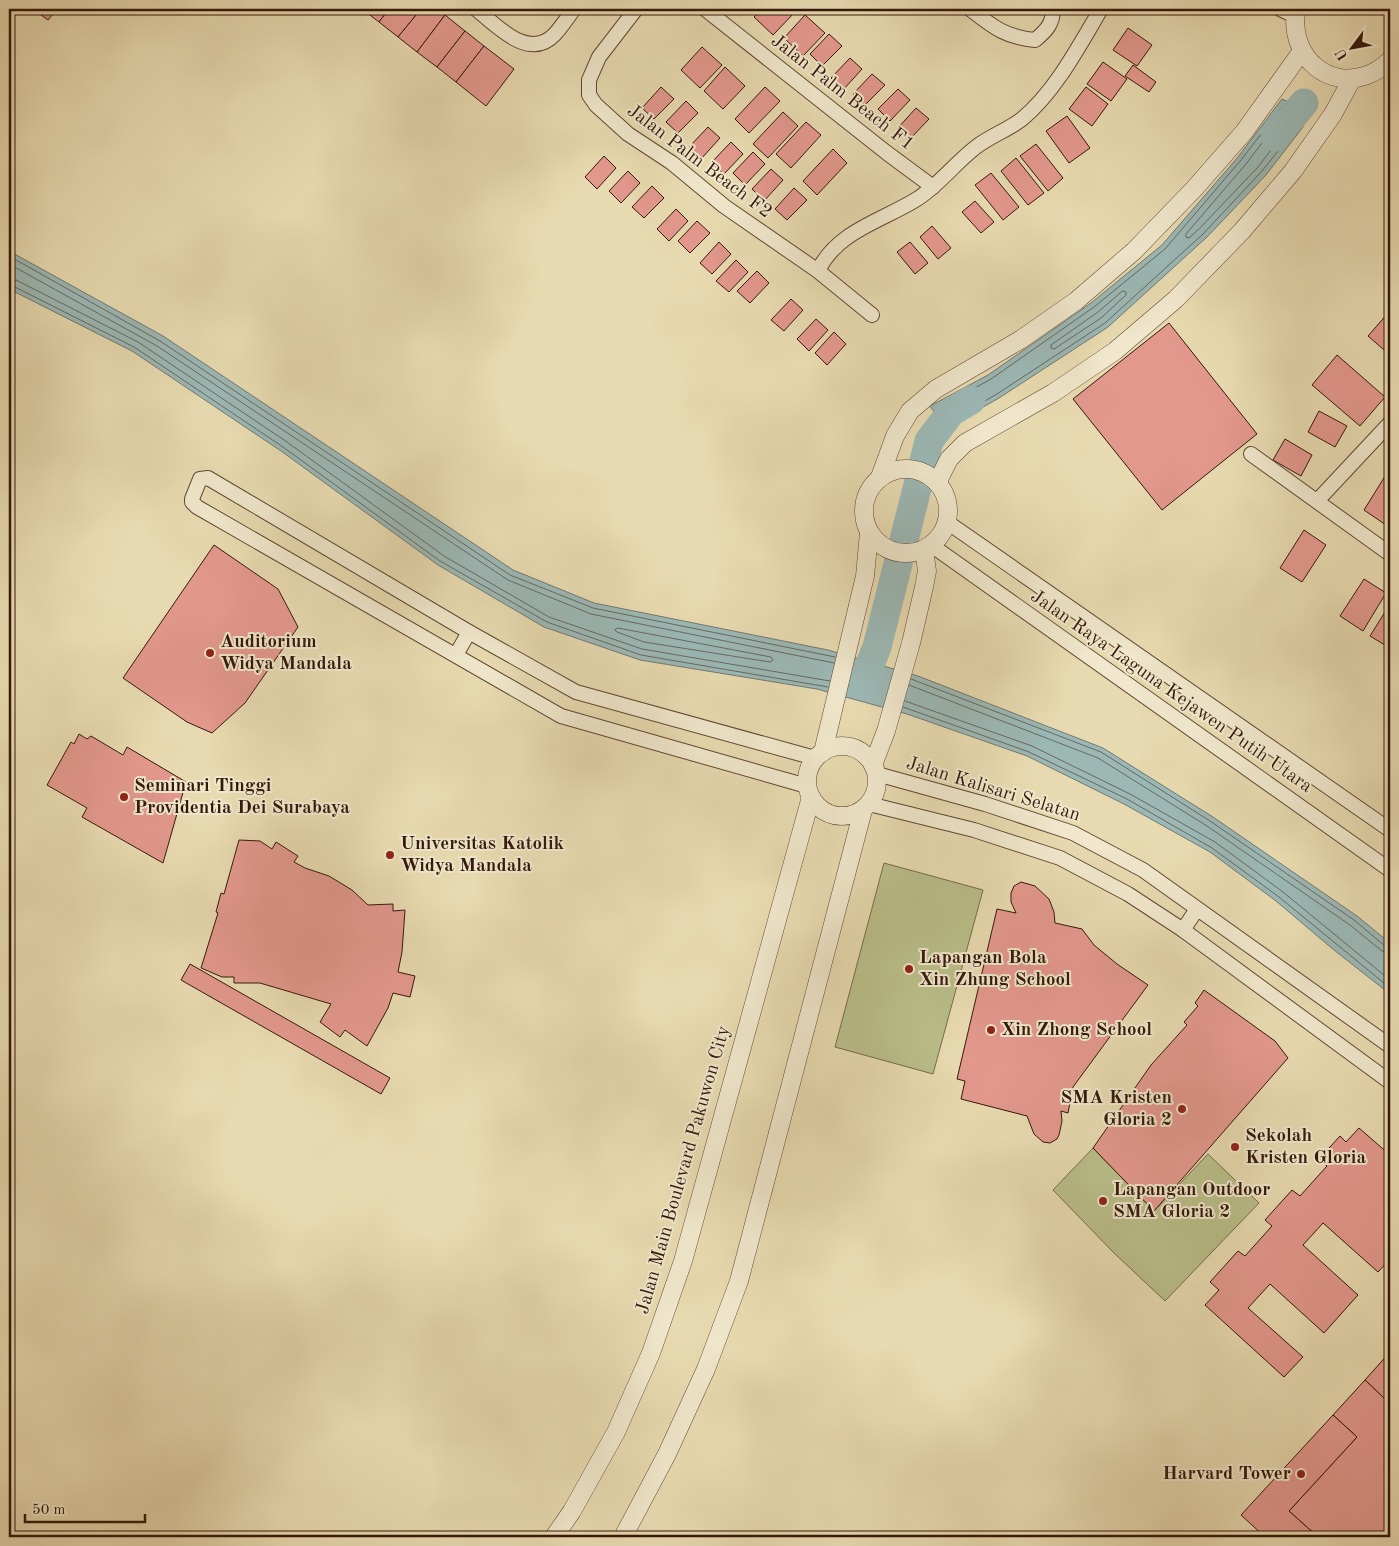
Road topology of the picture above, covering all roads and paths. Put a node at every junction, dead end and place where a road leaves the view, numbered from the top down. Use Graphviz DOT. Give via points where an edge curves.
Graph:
graph roads {
  1 [pos="476,9"];
  2 [pos="574,9"];
  3 [pos="636,9"];
  4 [pos="705,9"];
  5 [pos="970,9"];
  6 [pos="1053,9"];
  7 [pos="1101,9"];
  8 [pos="1291,11"];
  9 [pos="1302,51"];
  10 [pos="1388,67"];
  11 [pos="1352,79"];
  12 [pos="933,187"];
  13 [pos="818,271"];
  14 [pos="872,315"];
  15 [pos="1390,423"];
  16 [pos="1251,454"];
  17 [pos="880,477"];
  18 [pos="937,483"];
  19 [pos="1317,501"];
  20 [pos="947,522"];
  21 [pos="869,533"];
  22 [pos="927,547"];
  23 [pos="1390,554"];
  24 [pos="469,632"];
  25 [pos="456,655"];
  26 [pos="819,755"];
  27 [pos="875,769"];
  28 [pos="809,791"];
  29 [pos="866,807"];
  30 [pos="1390,830"];
  31 [pos="1390,870"];
  32 [pos="1197,909"];
  33 [pos="1183,930"];
  34 [pos="1390,1046"];
  35 [pos="1390,1082"];
  36 [pos="554,1537"];
  37 [pos="623,1537"];
  1 -- 2 [label="street" via="523,44 545,42 555,35"];
  3 -- 13 [label="street, Jalan Palm Beach F2" via="599,57 589,80 590,95 596,105 628,134 672,163 724,206"];
  4 -- 12 [label="street, Jalan Palm Beach F1"];
  5 -- 6 [label="street" via="996,29 1035,40 1046,31 1053,18"];
  7 -- 12 [label="street" via="1044,96 1021,120 977,146"];
  8 -- 9 [label="street"];
  9 -- 11 [label="street" via="1318,69"];
  9 -- 17 [label="street" via="1244,132 1134,251 1044,323 936,388 910,411 894,436"];
  10 -- 11 [label="street"];
  11 -- 18 [label="street" via="1333,114 1294,171 1176,299 1115,351 1053,393 965,443 949,459"];
  12 -- 13 [label="street" via="848,236 834,247"];
  13 -- 14 [label="street, Jalan Palm Beach F2"];
  15 -- 19 [label="street"];
  16 -- 19 [label="street"];
  17 -- 18 [label="street" via="894,470 910,469 925,473"];
  17 -- 21 [label="street" via="864,503"];
  18 -- 20 [label="street" via="948,508"];
  19 -- 23 [label="street"];
  20 -- 22 [label="street" via="940,535"];
  20 -- 30 [label="street, Jalan Raya Laguna Kejawen Putih Utara"];
  21 -- 22 [label="street" via="890,551 917,553"];
  21 -- 26 [label="street" via="854,623 831,721"];
  22 -- 27 [label="street" via="927,571 911,643"];
  22 -- 31 [label="street, Jalan Raya Laguna Kejawen Putih Utara"];
  24 -- 25 [label="street"];
  24 -- 25 [label="street" via="208,478 200,480 192,499 197,507"];
  24 -- 26 [label="street" via="576,692"];
  25 -- 28 [label="street" via="561,716"];
  26 -- 27 [label="street" via="831,748 851,747 868,757"];
  26 -- 28 [label="street" via="808,771"];
  27 -- 29 [label="street" via="876,790"];
  27 -- 32 [label="street, Jalan Kalisari Selatan" via="1073,833 1143,870"];
  28 -- 29 [label="street" via="816,805 830,814 847,816"];
  28 -- 36 [label="street, Jalan Main Boulevard Pakuwon City" via="683,1261 651,1352 616,1432"];
  29 -- 33 [label="street" via="974,830 1060,858 1128,894"];
  29 -- 37 [label="street" via="739,1281 706,1369 667,1454"];
  32 -- 33 [label="street"];
  32 -- 34 [label="street, Jalan Kalisari Selatan"];
  33 -- 35 [label="street"];
}
